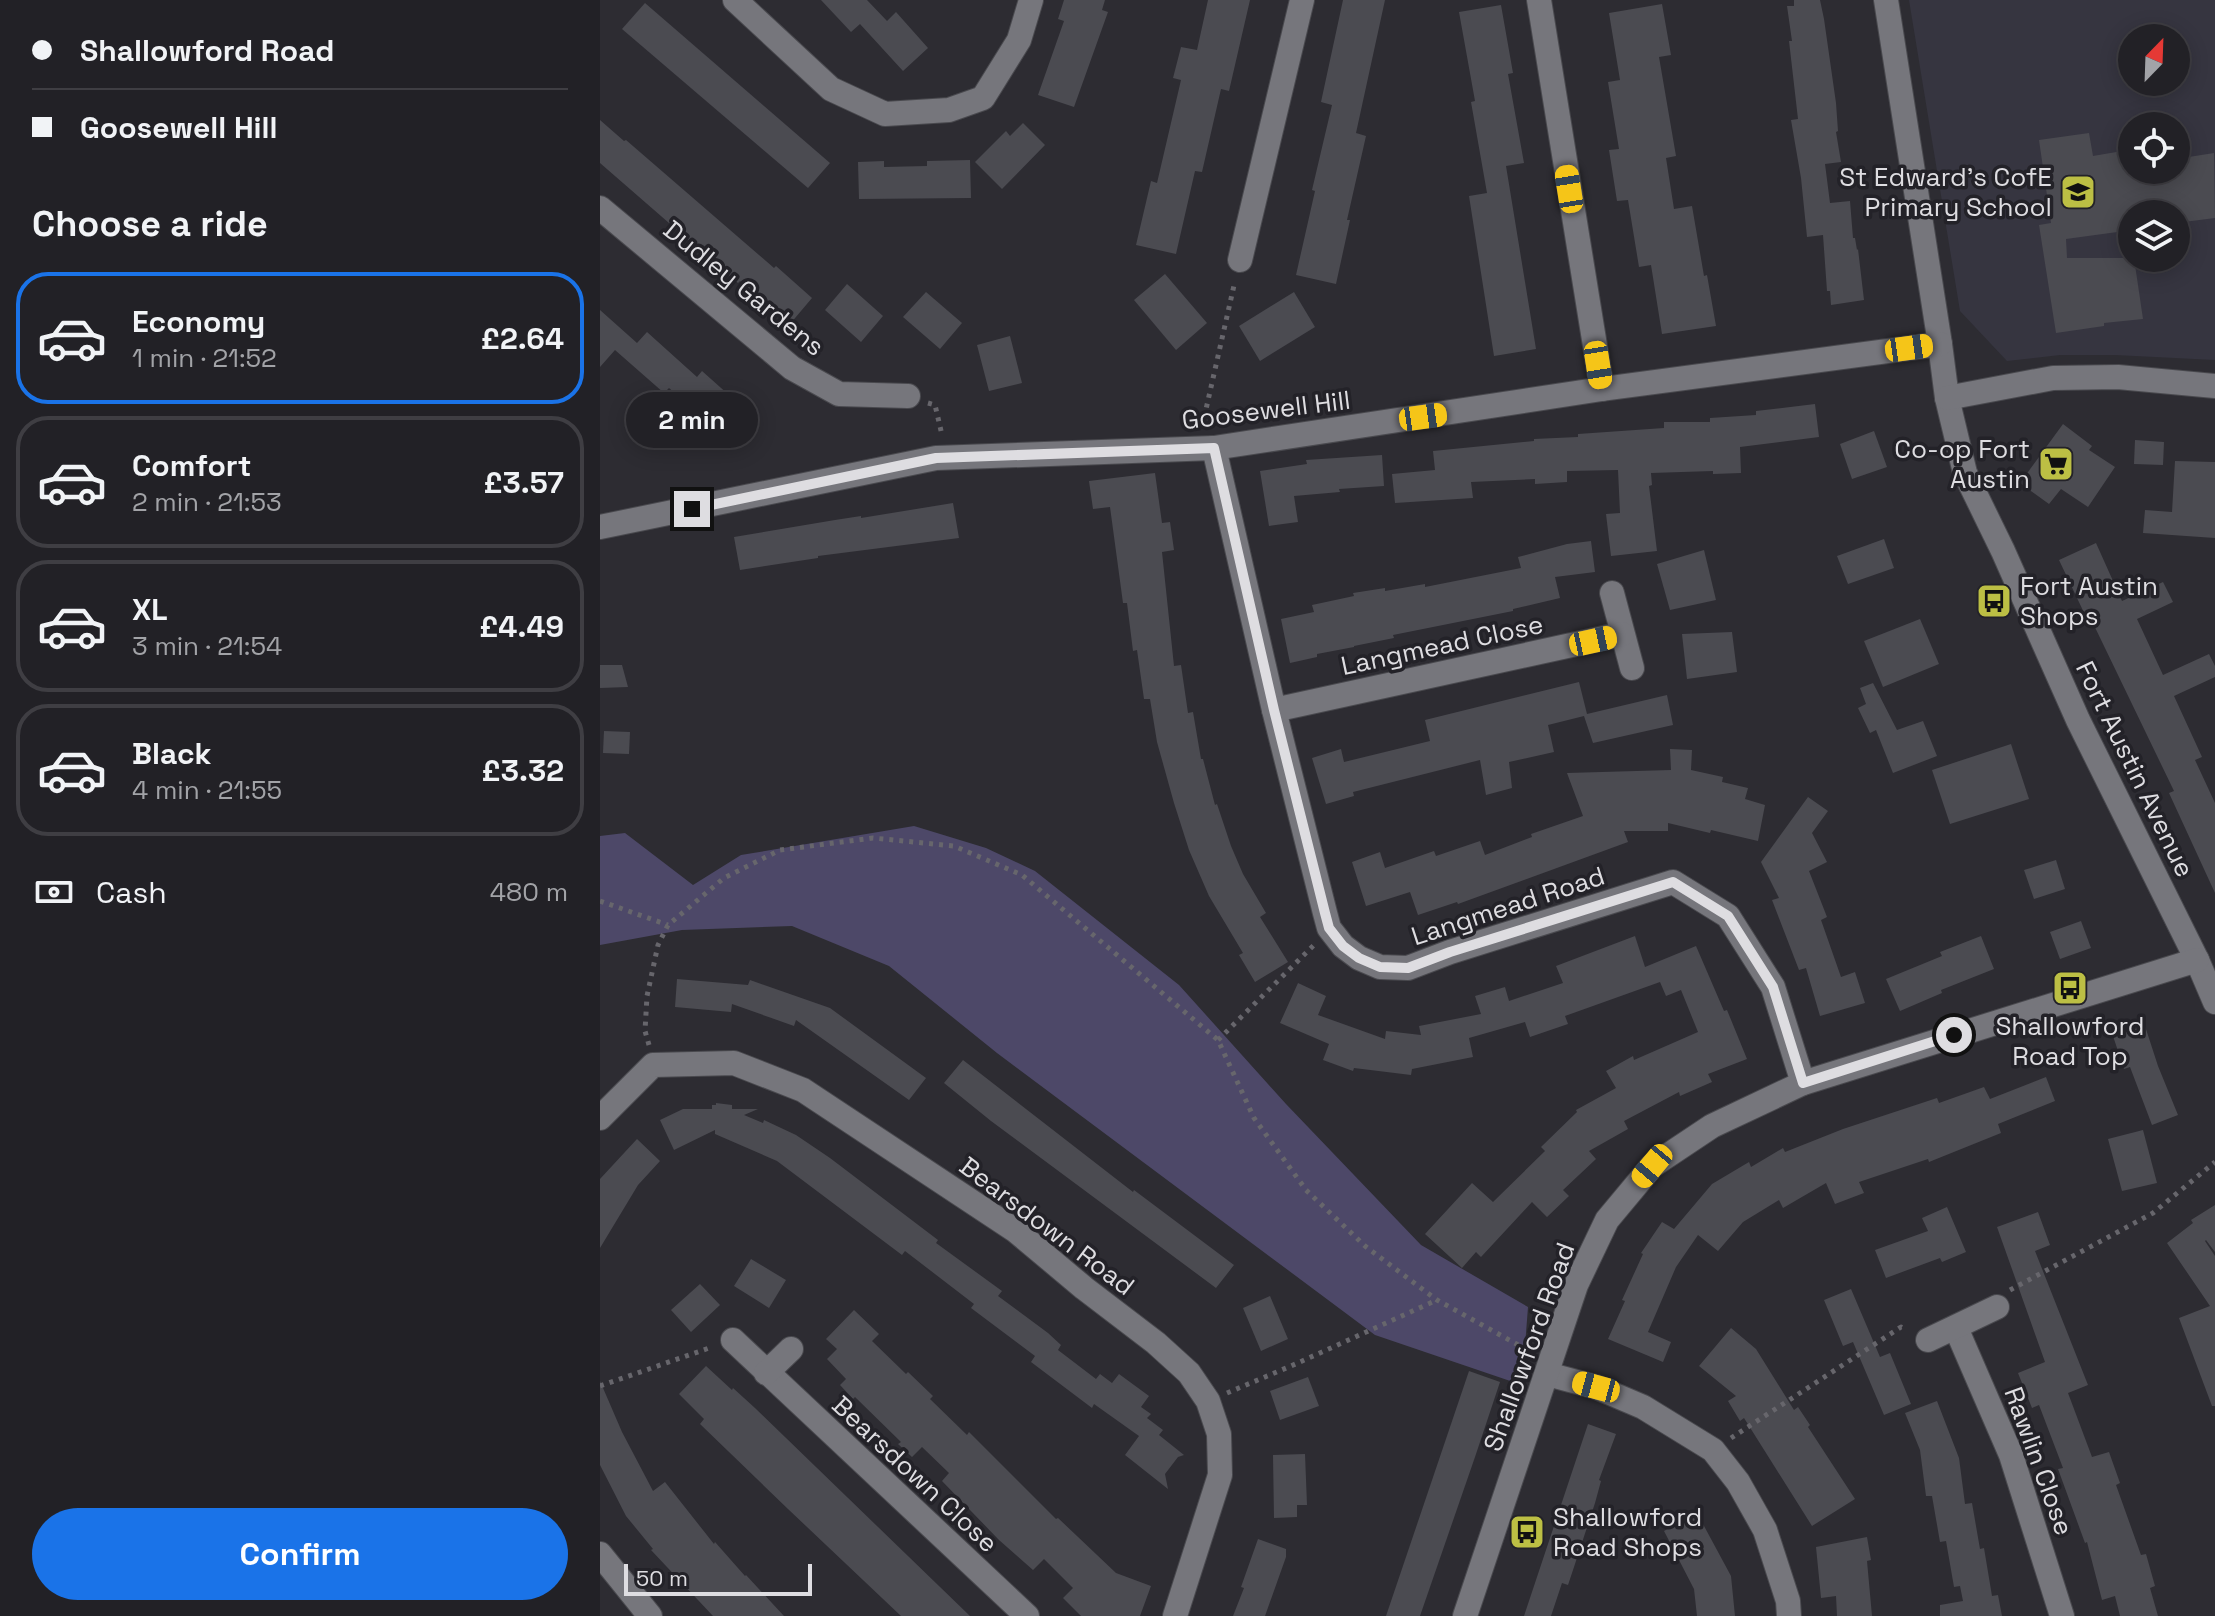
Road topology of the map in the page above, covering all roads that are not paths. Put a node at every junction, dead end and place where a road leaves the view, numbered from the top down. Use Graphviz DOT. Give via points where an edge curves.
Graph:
graph roads {
  1 [pos="735,0"];
  2 [pos="1031,0"];
  3 [pos="1302,0"];
  4 [pos="1539,0"];
  5 [pos="1886,0"];
  6 [pos="600,208"];
  7 [pos="1240,260"];
  8 [pos="1940,344"];
  9 [pos="2215,386"];
  10 [pos="1602,389"];
  11 [pos="908,396"];
  12 [pos="1947,398"];
  13 [pos="1205,449"];
  14 [pos="600,527"];
  15 [pos="1612,593"];
  16 [pos="1622,634"];
  17 [pos="1632,668"];
  18 [pos="1274,710"];
  19 [pos="2197,960"];
  20 [pos="2215,1002"];
  21 [pos="1803,1083"];
  22 [pos="600,1118"];
  23 [pos="1997,1307"];
  24 [pos="1956,1328"];
  25 [pos="733,1340"];
  26 [pos="1928,1340"];
  27 [pos="791,1349"];
  28 [pos="1549,1368"];
  29 [pos="766,1373"];
  30 [pos="600,1554"];
  31 [pos="650,1616"];
  32 [pos="1027,1616"];
  33 [pos="1175,1616"];
  34 [pos="1465,1616"];
  35 [pos="1789,1616"];
  36 [pos="2062,1616"];
  1 -- 2 [label="street" via="831,89 885,114 949,110 983,98 1019,40"];
  3 -- 7 [label="street"];
  4 -- 10 [label="street"];
  5 -- 8 [label="street, Fort Austin Avenue"];
  6 -- 11 [label="street, Dudley Gardens" via="792,368 839,394"];
  8 -- 10 [label="street, Goosewell Hill"];
  8 -- 12 [label="street, Fort Austin Avenue"];
  9 -- 12 [label="street" via="2118,377 2053,378"];
  10 -- 13 [label="street, Goosewell Hill"];
  12 -- 19 [label="street, Fort Austin Avenue" via="1965,473 2078,720"];
  13 -- 14 [label="street, Goosewell Hill" via="936,458"];
  13 -- 18 [label="street"];
  15 -- 16 [label="street"];
  16 -- 17 [label="street"];
  16 -- 18 [label="street, Langmead Close"];
  18 -- 21 [label="street, Langmead Road" via="1329,928 1359,958 1380,967 1408,968 1673,882 1728,916 1773,987"];
  19 -- 20 [label="street, Fort Austin Avenue"];
  19 -- 21 [label="street, Shallowford Road"];
  21 -- 28 [label="street, Shallowford Road" via="1712,1126 1652,1166 1607,1220 1576,1285"];
  22 -- 33 [label="street, Bearsdown Road" via="653,1065 734,1063 803,1090 1016,1231 1156,1343 1189,1373 1208,1401 1219,1434 1220,1475"];
  23 -- 24 [label="street"];
  24 -- 26 [label="street"];
  24 -- 36 [label="street, Rawlin Close" via="2011,1455"];
  25 -- 29 [label="street, Bearsdown Close"];
  27 -- 29 [label="street"];
  28 -- 34 [label="street, Shallowford Road"];
  28 -- 35 [label="street" via="1643,1407 1713,1450 1765,1530"];
  29 -- 32 [label="street, Bearsdown Close"];
  30 -- 31 [label="street"];
}
